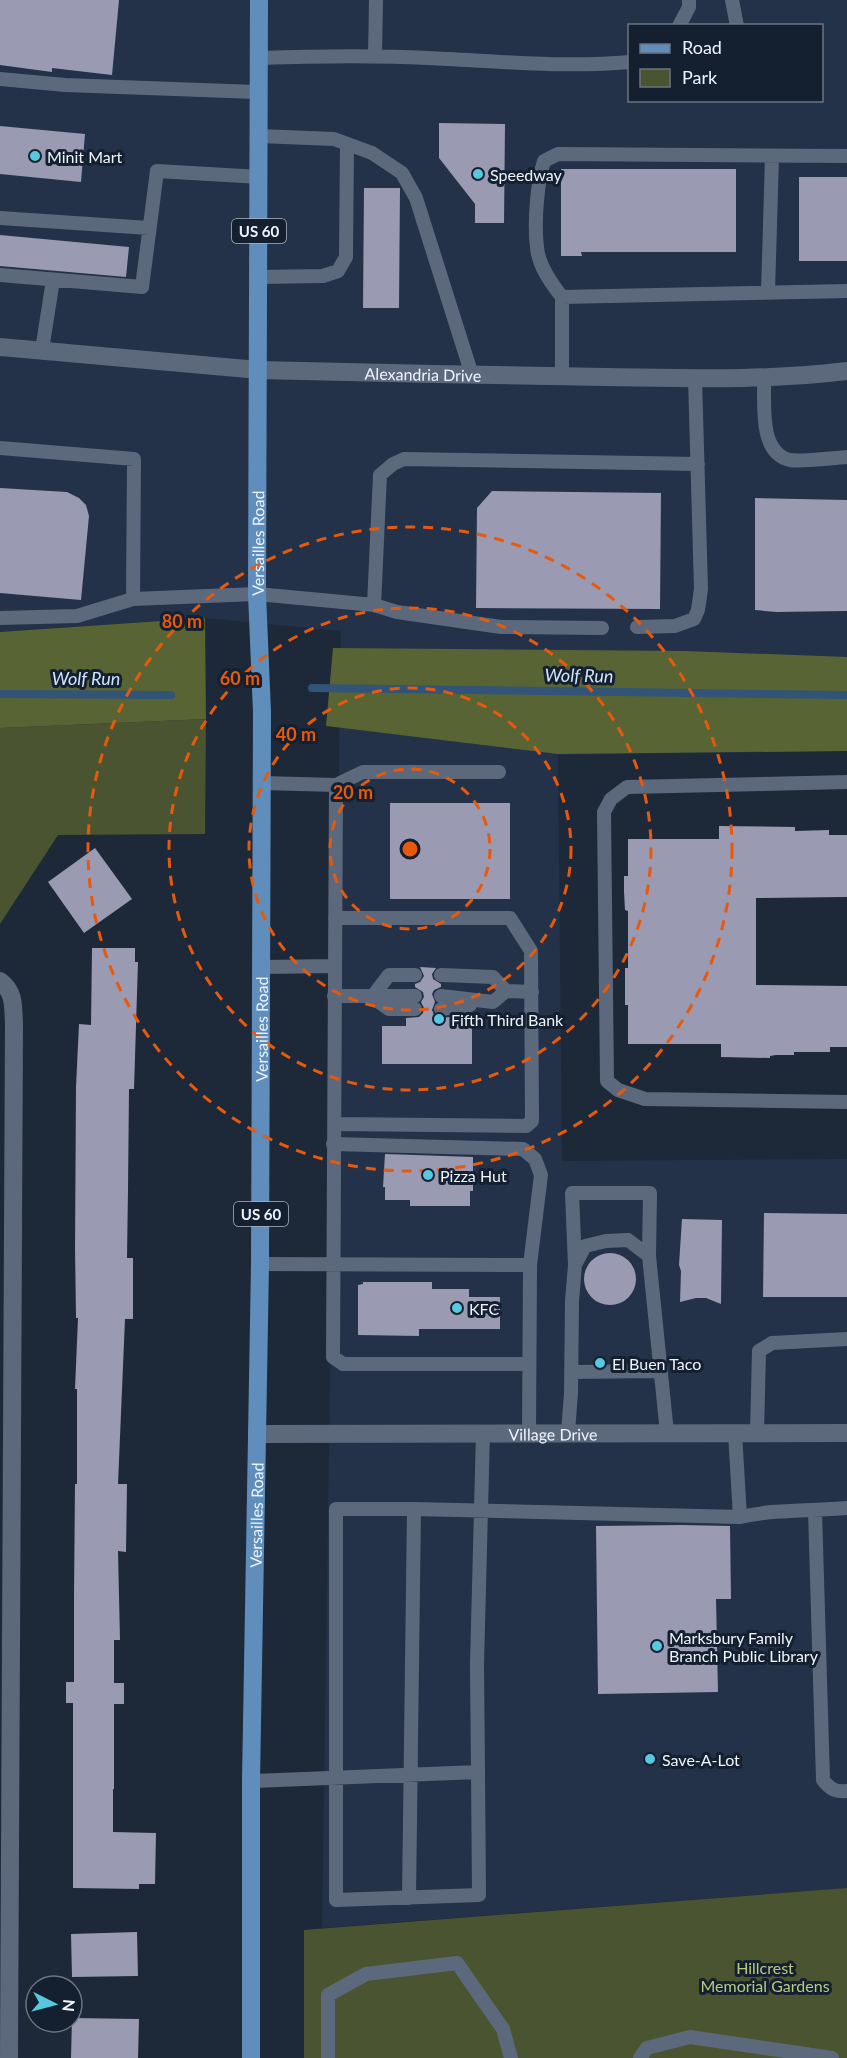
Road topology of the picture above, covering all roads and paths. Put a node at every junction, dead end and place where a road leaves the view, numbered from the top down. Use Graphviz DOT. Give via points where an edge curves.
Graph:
graph roads {
  1 [pos="259,0"];
  2 [pos="376,0"];
  3 [pos="689,0"];
  4 [pos="732,0"];
  5 [pos="680,24"];
  6 [pos="736,24"];
  7 [pos="375,56"];
  8 [pos="259,58"];
  9 [pos="628,62"];
  10 [pos="0,79"];
  11 [pos="259,92"];
  12 [pos="259,136"];
  13 [pos="347,144"];
  14 [pos="847,156"];
  15 [pos="772,157"];
  16 [pos="259,177"];
  17 [pos="0,218"];
  18 [pos="149,228"];
  19 [pos="0,275"];
  20 [pos="259,277"];
  21 [pos="54,280"];
  22 [pos="847,291"];
  23 [pos="768,292"];
  24 [pos="562,297"];
  25 [pos="0,347"];
  26 [pos="42,351"];
  27 [pos="259,370"];
  28 [pos="847,371"];
  29 [pos="472,375"];
  30 [pos="562,376"];
  31 [pos="764,377"];
  32 [pos="695,378"];
  33 [pos="0,448"];
  34 [pos="847,457"];
  35 [pos="698,464"];
  36 [pos="257,594"];
  37 [pos="133,600"];
  38 [pos="374,605"];
  39 [pos="0,618"];
  40 [pos="637,627"];
  41 [pos="602,628"];
  42 [pos="499,771"];
  43 [pos="847,782"];
  44 [pos="262,783"];
  45 [pos="336,784"];
  46 [pos="335,918"];
  47 [pos="334,966"];
  48 [pos="262,967"];
  49 [pos="415,975"];
  50 [pos="441,975"];
  51 [pos="0,981"];
  52 [pos="507,992"];
  53 [pos="532,992"];
  54 [pos="334,996"];
  55 [pos="372,996"];
  56 [pos="415,1002"];
  57 [pos="441,1003"];
  58 [pos="847,1102"];
  59 [pos="334,1124"];
  60 [pos="333,1144"];
  61 [pos="648,1256"];
  62 [pos="260,1264"];
  63 [pos="530,1265"];
  64 [pos="575,1265"];
  65 [pos="333,1266"];
  66 [pos="847,1340"];
  67 [pos="529,1364"];
  68 [pos="660,1371"];
  69 [pos="571,1372"];
  70 [pos="483,1432"];
  71 [pos="529,1432"];
  72 [pos="567,1432"];
  73 [pos="667,1433"];
  74 [pos="735,1433"];
  75 [pos="757,1433"];
  76 [pos="847,1433"];
  77 [pos="257,1434"];
  78 [pos="847,1508"];
  79 [pos="414,1509"];
  80 [pos="481,1511"];
  81 [pos="815,1511"];
  82 [pos="740,1516"];
  83 [pos="478,1772"];
  84 [pos="410,1773"];
  85 [pos="336,1777"];
  86 [pos="251,1781"];
  87 [pos="847,1791"];
  88 [pos="408,1898"];
  89 [pos="797,2055"];
  90 [pos="9,2058"];
  91 [pos="251,2058"];
  92 [pos="328,2058"];
  93 [pos="511,2058"];
  94 [pos="640,2058"];
  95 [pos="832,2058"];
  1 -- 8 [label="main road, Versailles Road / US 60"];
  2 -- 7 [label="lane"];
  3 -- 5 [label="lane"];
  4 -- 6 [label="lane"];
  7 -- 8 [label="lane"];
  7 -- 9 [label="lane"];
  8 -- 11 [label="main road, Versailles Road / US 60"];
  10 -- 11 [label="lane" via="64,86"];
  11 -- 12 [label="main road, Versailles Road / US 60"];
  12 -- 13 [label="lane" via="334,139"];
  12 -- 16 [label="main road, Versailles Road / US 60"];
  13 -- 20 [label="lane" via="346,257 338,271 323,276"];
  13 -- 29 [label="lane" via="372,153 402,174 416,198"];
  14 -- 15 [label="lane"];
  15 -- 23 [label="lane"];
  15 -- 24 [label="lane" via="558,154 544,161 538,178 537,248 549,281"];
  16 -- 18 [label="lane" via="157,171"];
  16 -- 20 [label="main road, Versailles Road / US 60"];
  17 -- 18 [label="lane"];
  18 -- 21 [label="lane" via="142,287"];
  19 -- 21 [label="lane"];
  20 -- 27 [label="main road, Versailles Road / US 60"];
  21 -- 26 [label="lane"];
  22 -- 23 [label="lane"];
  23 -- 24 [label="lane"];
  24 -- 30 [label="lane"];
  25 -- 26 [label="street, Alexandria Drive"];
  26 -- 27 [label="street, Alexandria Drive"];
  27 -- 29 [label="street, Alexandria Drive"];
  27 -- 36 [label="main road, Versailles Road / US 60"];
  28 -- 31 [label="street, Alexandria Drive"];
  29 -- 30 [label="street, Alexandria Drive"];
  30 -- 32 [label="street, Alexandria Drive"];
  31 -- 32 [label="street, Alexandria Drive"];
  31 -- 34 [label="lane" via="767,440 774,452 790,460"];
  32 -- 35 [label="lane"];
  33 -- 37 [label="lane" via="134,459"];
  35 -- 38 [label="lane" via="404,459 380,475"];
  35 -- 40 [label="lane" via="698,610 694,619 675,626"];
  36 -- 37 [label="lane"];
  36 -- 38 [label="lane"];
  36 -- 44 [label="main road, Versailles Road / US 60"];
  37 -- 39 [label="lane" via="77,616"];
  38 -- 41 [label="lane" via="501,627"];
  42 -- 45 [label="lane" via="363,772"];
  43 -- 58 [label="lane" via="627,787 611,799 604,812 607,1081 618,1090 645,1100"];
  44 -- 45 [label="lane"];
  44 -- 48 [label="main road, Versailles Road / US 60"];
  45 -- 46 [label="lane"];
  46 -- 47 [label="lane"];
  46 -- 53 [label="lane" via="510,918 531,951"];
  47 -- 48 [label="lane"];
  47 -- 54 [label="lane"];
  48 -- 62 [label="main road, Versailles Road / US 60"];
  49 -- 55 [label="lane" via="389,975"];
  50 -- 52 [label="lane" via="493,977"];
  51 -- 90 [label="street" via="13,999 14,1024"];
  52 -- 53 [label="lane"];
  52 -- 57 [label="lane" via="493,1002"];
  53 -- 59 [label="lane" via="531,1121 526,1126"];
  54 -- 55 [label="lane"];
  54 -- 59 [label="lane"];
  55 -- 56 [label="lane" via="389,1009"];
  59 -- 60 [label="lane"];
  60 -- 63 [label="lane" via="523,1149 535,1159 541,1175"];
  60 -- 65 [label="lane"];
  61 -- 64 [label="lane" via="628,1240 606,1241 585,1246"];
  61 -- 64 [label="lane" via="650,1193 572,1193"];
  61 -- 68 [label="lane"];
  62 -- 65 [label="lane"];
  62 -- 77 [label="main road, Versailles Road / US 60"];
  63 -- 65 [label="lane"];
  63 -- 67 [label="lane"];
  64 -- 69 [label="lane"];
  65 -- 67 [label="lane" via="333,1357 343,1364"];
  66 -- 75 [label="lane" via="772,1343 759,1351"];
  67 -- 71 [label="lane"];
  68 -- 69 [label="lane"];
  68 -- 73 [label="lane"];
  69 -- 72 [label="lane"];
  70 -- 71 [label="street, Village Drive"];
  70 -- 77 [label="street, Village Drive"];
  70 -- 80 [label="lane"];
  71 -- 72 [label="street, Village Drive"];
  72 -- 73 [label="street, Village Drive"];
  73 -- 74 [label="street, Village Drive"];
  74 -- 75 [label="street, Village Drive"];
  74 -- 82 [label="lane"];
  75 -- 76 [label="street, Village Drive"];
  77 -- 86 [label="main road, Versailles Road / US 60"];
  78 -- 81 [label="lane"];
  79 -- 80 [label="lane"];
  79 -- 84 [label="lane"];
  79 -- 85 [label="lane" via="336,1509"];
  80 -- 82 [label="lane"];
  80 -- 83 [label="lane"];
  81 -- 82 [label="lane" via="764,1511"];
  81 -- 87 [label="lane" via="823,1780 837,1792"];
  83 -- 84 [label="lane"];
  83 -- 88 [label="lane" via="479,1895"];
  84 -- 85 [label="lane"];
  84 -- 88 [label="lane"];
  85 -- 86 [label="lane"];
  85 -- 88 [label="lane" via="336,1900"];
  86 -- 91 [label="main road, Versailles Road / US 60"];
  89 -- 94 [label="lane" via="690,2037 647,2048"];
  89 -- 95 [label="lane"];
  92 -- 93 [label="lane" via="328,1995 366,1974 457,1963 503,2029"];
}
